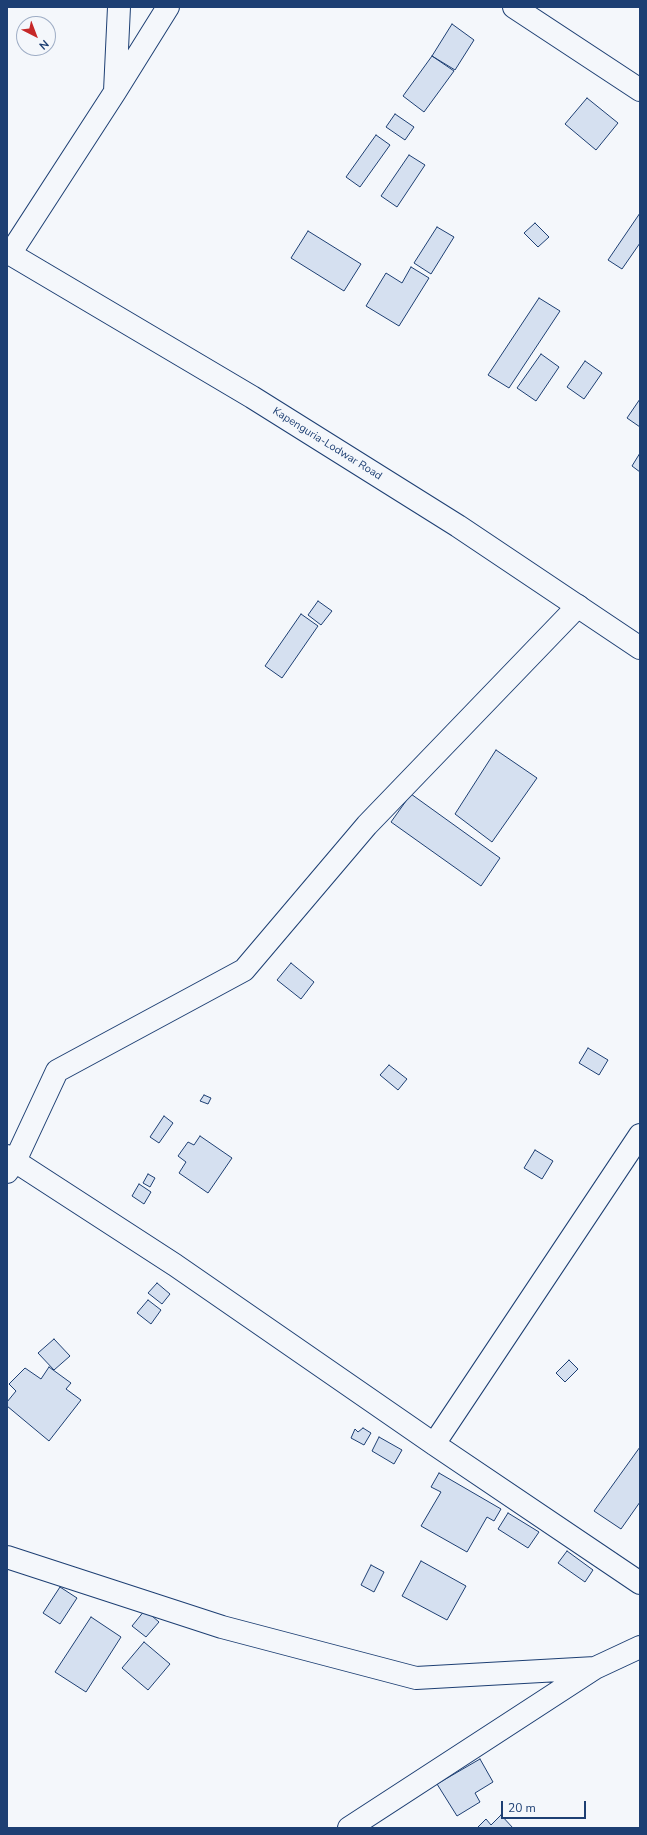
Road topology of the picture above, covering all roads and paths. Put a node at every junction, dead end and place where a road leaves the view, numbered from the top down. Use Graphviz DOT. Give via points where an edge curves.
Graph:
graph roads {
  1 [pos="119,7"];
  2 [pos="168,7"];
  3 [pos="514,7"];
  4 [pos="640,90"];
  5 [pos="115,92"];
  6 [pos="8,253"];
  7 [pos="578,606"];
  8 [pos="640,648"];
  9 [pos="640,1135"];
  10 [pos="10,1163"];
  11 [pos="434,1444"];
  12 [pos="7,1557"];
  13 [pos="640,1582"];
  14 [pos="640,1647"];
  15 [pos="595,1668"];
  16 [pos="349,1828"];
  1 -- 5 [label="main road"];
  2 -- 5 [label="main road"];
  3 -- 4 [label="main road"];
  5 -- 6 [label="main road"];
  6 -- 7 [label="main road, Kapenguria-Lodwar Road" via="258,401 458,526"];
  7 -- 8 [label="main road, Kapenguria-Lodwar Road"];
  7 -- 10 [label="main road" via="367,825 244,970 56,1071"];
  9 -- 11 [label="main road"];
  10 -- 11 [label="main road" via="175,1265"];
  11 -- 13 [label="main road"];
  12 -- 15 [label="main road" via="222,1627 416,1678"];
  14 -- 15 [label="main road"];
  15 -- 16 [label="main road"];
}
